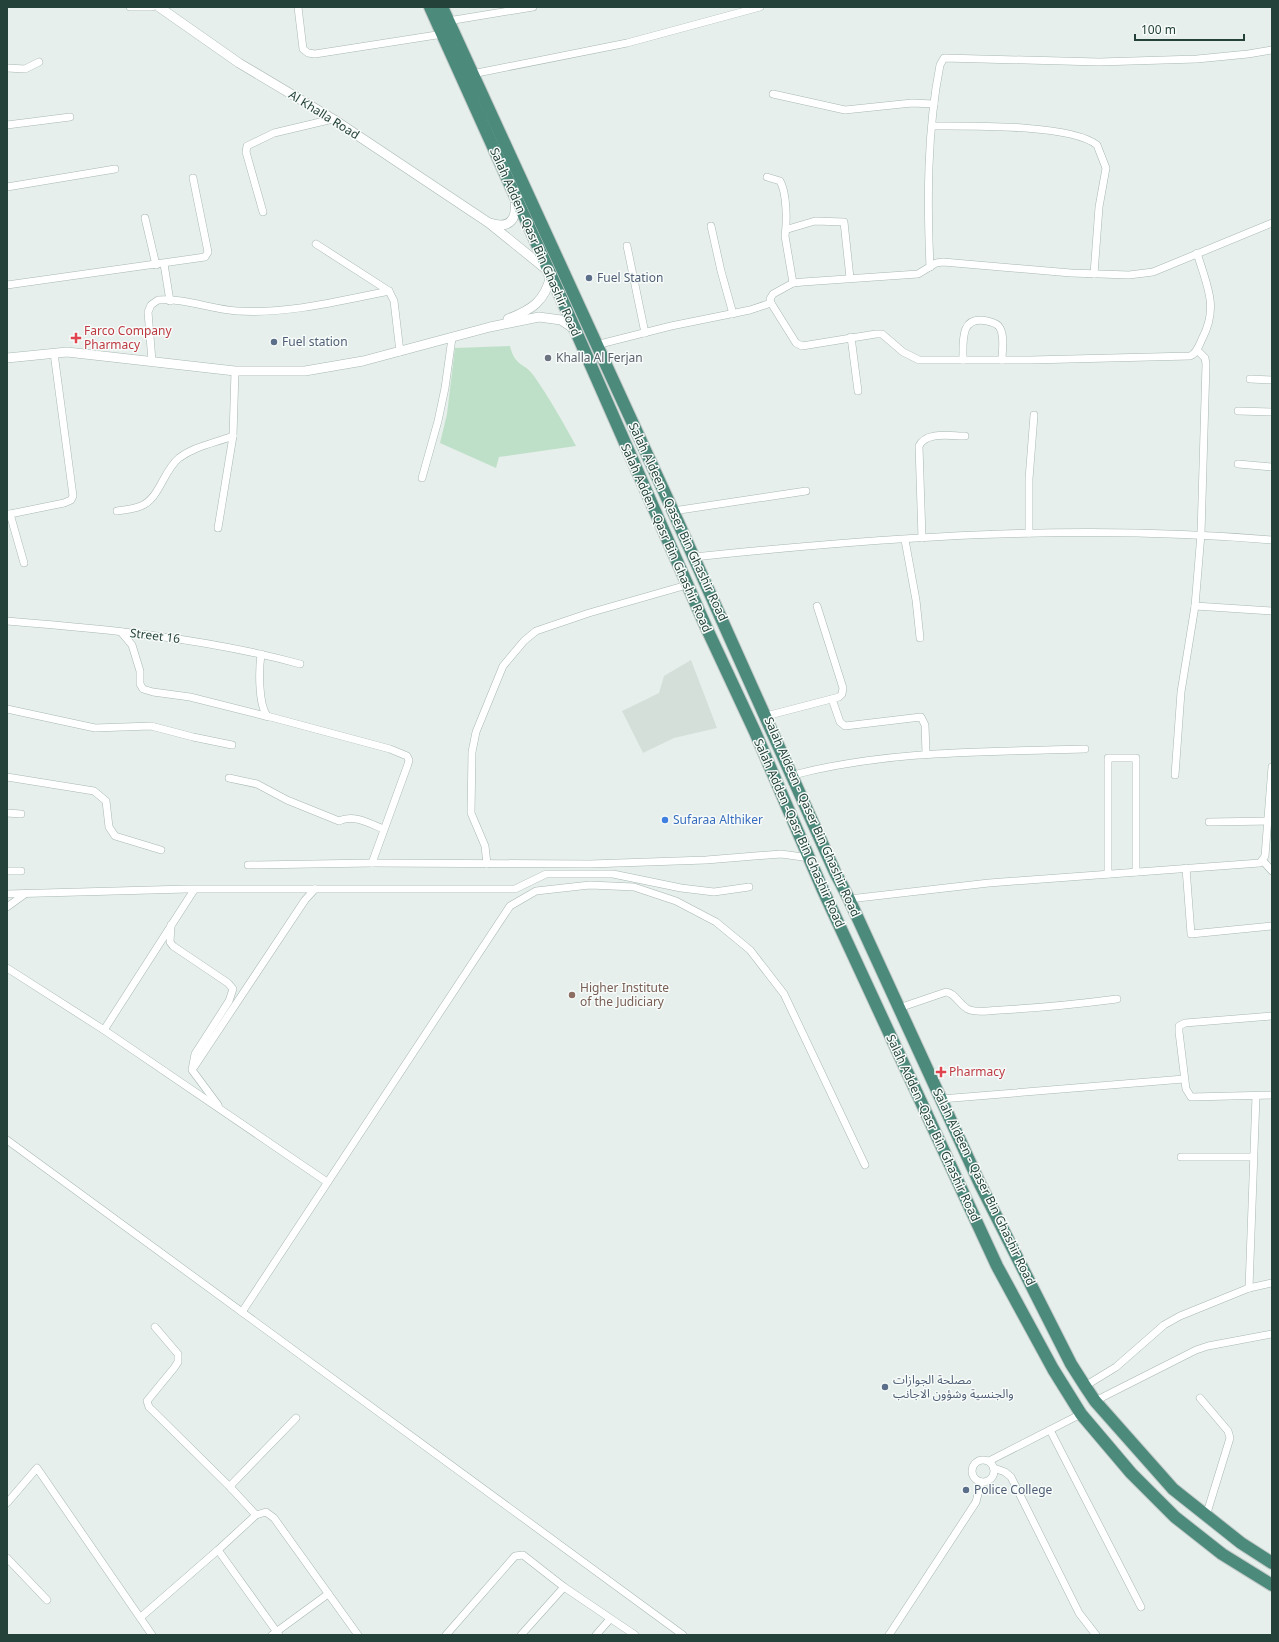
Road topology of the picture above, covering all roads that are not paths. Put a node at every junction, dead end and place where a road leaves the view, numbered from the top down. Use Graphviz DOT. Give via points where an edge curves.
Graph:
graph roads {
  1 [pos="130,7"];
  2 [pos="152,7"];
  3 [pos="159,7"];
  4 [pos="298,7"];
  5 [pos="430,7"];
  6 [pos="442,7"];
  7 [pos="533,7"];
  8 [pos="760,7"];
  9 [pos="448,21"];
  10 [pos="443,34"];
  11 [pos="1272,50"];
  12 [pos="39,62"];
  13 [pos="7,68"];
  14 [pos="472,74"];
  15 [pos="773,94"];
  16 [pos="934,104"];
  17 [pos="70,117"];
  18 [pos="333,119"];
  19 [pos="7,125"];
  20 [pos="932,126"];
  21 [pos="115,169"];
  22 [pos="767,177"];
  23 [pos="193,178"];
  24 [pos="7,187"];
  25 [pos="515,198"];
  26 [pos="263,212"];
  27 [pos="145,218"];
  28 [pos="489,223"];
  29 [pos="1272,224"];
  30 [pos="711,226"];
  31 [pos="788,229"];
  32 [pos="316,244"];
  33 [pos="627,246"];
  34 [pos="1197,253"];
  35 [pos="160,265"];
  36 [pos="930,267"];
  37 [pos="549,273"];
  38 [pos="1094,274"];
  39 [pos="850,278"];
  40 [pos="793,283"];
  41 [pos="7,285"];
  42 [pos="389,291"];
  43 [pos="170,301"];
  44 [pos="771,304"];
  45 [pos="733,314"];
  46 [pos="490,327"];
  47 [pos="573,328"];
  48 [pos="645,333"];
  49 [pos="851,337"];
  50 [pos="452,338"];
  51 [pos="596,345"];
  52 [pos="1197,350"];
  53 [pos="400,352"];
  54 [pos="54,353"];
  55 [pos="7,358"];
  56 [pos="962,360"];
  57 [pos="1002,360"];
  58 [pos="152,361"];
  59 [pos="235,371"];
  60 [pos="1250,379"];
  61 [pos="1272,380"];
  62 [pos="858,392"];
  63 [pos="1238,411"];
  64 [pos="1272,412"];
  65 [pos="1034,415"];
  66 [pos="233,436"];
  67 [pos="965,436"];
  68 [pos="1238,464"];
  69 [pos="1272,467"];
  70 [pos="422,478"];
  71 [pos="806,491"];
  72 [pos="117,510"];
  73 [pos="673,511"];
  74 [pos="9,514"];
  75 [pos="218,528"];
  76 [pos="1028,533"];
  77 [pos="1201,534"];
  78 [pos="922,538"];
  79 [pos="905,540"];
  80 [pos="1272,540"];
  81 [pos="694,557"];
  82 [pos="24,563"];
  83 [pos="687,584"];
  84 [pos="817,606"];
  85 [pos="1195,606"];
  86 [pos="1272,611"];
  87 [pos="7,620"];
  88 [pos="120,632"];
  89 [pos="920,638"];
  90 [pos="261,654"];
  91 [pos="300,664"];
  92 [pos="832,699"];
  93 [pos="7,709"];
  94 [pos="766,716"];
  95 [pos="270,717"];
  96 [pos="232,745"];
  97 [pos="1085,749"];
  98 [pos="926,753"];
  99 [pos="1272,767"];
  100 [pos="792,775"];
  101 [pos="1175,775"];
  102 [pos="7,777"];
  103 [pos="229,778"];
  104 [pos="7,813"];
  105 [pos="21,814"];
  106 [pos="1209,822"];
  107 [pos="1269,822"];
  108 [pos="384,828"];
  109 [pos="821,840"];
  110 [pos="161,850"];
  111 [pos="808,854"];
  112 [pos="1263,861"];
  113 [pos="372,863"];
  114 [pos="488,864"];
  115 [pos="248,865"];
  116 [pos="1186,868"];
  117 [pos="7,871"];
  118 [pos="21,871"];
  119 [pos="1272,871"];
  120 [pos="1136,872"];
  121 [pos="1108,874"];
  122 [pos="749,887"];
  123 [pos="315,889"];
  124 [pos="194,890"];
  125 [pos="7,894"];
  126 [pos="26,894"];
  127 [pos="848,896"];
  128 [pos="830,902"];
  129 [pos="7,907"];
  130 [pos="171,925"];
  131 [pos="1272,926"];
  132 [pos="7,968"];
  133 [pos="1117,999"];
  134 [pos="899,1008"];
  135 [pos="1272,1016"];
  136 [pos="104,1030"];
  137 [pos="192,1070"];
  138 [pos="1184,1079"];
  139 [pos="1272,1095"];
  140 [pos="1256,1096"];
  141 [pos="941,1099"];
  142 [pos="224,1112"];
  143 [pos="7,1140"];
  144 [pos="1181,1157"];
  145 [pos="1253,1157"];
  146 [pos="865,1165"];
  147 [pos="327,1182"];
  148 [pos="1272,1284"];
  149 [pos="1249,1288"];
  150 [pos="242,1312"];
  151 [pos="155,1327"];
  152 [pos="1272,1334"];
  153 [pos="1085,1386"];
  154 [pos="1200,1398"];
  155 [pos="1095,1401"];
  156 [pos="1081,1414"];
  157 [pos="296,1418"];
  158 [pos="1050,1430"];
  159 [pos="989,1461"];
  160 [pos="994,1468"];
  161 [pos="981,1482"];
  162 [pos="231,1488"];
  163 [pos="7,1503"];
  164 [pos="256,1515"];
  165 [pos="1206,1516"];
  166 [pos="218,1550"];
  167 [pos="7,1558"];
  168 [pos="1272,1563"];
  169 [pos="1272,1585"];
  170 [pos="564,1587"];
  171 [pos="328,1594"];
  172 [pos="48,1600"];
  173 [pos="1141,1607"];
  174 [pos="141,1617"];
  175 [pos="610,1619"];
  176 [pos="276,1634"];
  177 [pos="152,1635"];
  178 [pos="358,1635"];
  179 [pos="446,1635"];
  180 [pos="521,1635"];
  181 [pos="596,1635"];
  182 [pos="635,1635"];
  183 [pos="683,1635"];
  184 [pos="889,1635"];
  185 [pos="1096,1635"];
  1 -- 2 [label="street"];
  3 -- 18 [label="street, Al Khalla Road" via="239,63"];
  4 -- 10 [label="street" via="303,49 308,53 316,54"];
  5 -- 10 [label="highway, Salah Adden -Qasr Bin Ghashir Road"];
  6 -- 9 [label="highway, Salah Aldeen - Qaser Bin Ghashir Road"];
  7 -- 9 [label="street"];
  8 -- 14 [label="street" via="627,43"];
  9 -- 14 [label="highway, Salah Aldeen - Qaser Bin Ghashir Road"];
  10 -- 25 [label="highway, Salah Adden -Qasr Bin Ghashir Road"];
  11 -- 16 [label="street" via="1197,59 1099,62 945,58 940,64"];
  12 -- 13 [label="street" via="25,69"];
  14 -- 51 [label="highway, Salah Aldeen - Qaser Bin Ghashir Road"];
  15 -- 16 [label="street" via="845,110 912,103"];
  16 -- 20 [label="street"];
  17 -- 19 [label="street"];
  18 -- 26 [label="street" via="274,133 247,146 246,152"];
  18 -- 28 [label="street, Al Khalla Road"];
  20 -- 36 [label="street" via="927,205"];
  20 -- 38 [label="street" via="1050,130 1072,134 1097,145 1106,168 1099,207"];
  21 -- 24 [label="street"];
  22 -- 31 [label="street" via="776,179 781,184"];
  23 -- 35 [label="street" via="208,255"];
  25 -- 28 [label="street" via="515,215 512,220 502,226"];
  25 -- 37 [label="highway, Salah Adden -Qasr Bin Ghashir Road"];
  27 -- 35 [label="street"];
  28 -- 37 [label="street, Al Khalla Road"];
  29 -- 34 [label="street"];
  30 -- 45 [label="street"];
  31 -- 39 [label="street" via="815,221 844,222"];
  31 -- 40 [label="street" via="785,236"];
  32 -- 42 [label="street"];
  33 -- 48 [label="street"];
  34 -- 38 [label="street" via="1153,272"];
  34 -- 52 [label="street" via="1211,305 1209,326"];
  35 -- 41 [label="street"];
  35 -- 43 [label="street"];
  36 -- 38 [label="street" via="936,263 950,262"];
  36 -- 39 [label="street" via="918,274"];
  37 -- 46 [label="street" via="544,293 532,308"];
  37 -- 47 [label="highway, Salah Adden -Qasr Bin Ghashir Road"];
  39 -- 40 [label="street"];
  40 -- 44 [label="street" via="773,294"];
  42 -- 43 [label="street" via="286,310 237,310"];
  42 -- 53 [label="street" via="394,301"];
  43 -- 58 [label="street" via="158,300 149,308"];
  44 -- 45 [label="street"];
  44 -- 49 [label="street" via="800,346"];
  45 -- 48 [label="street"];
  46 -- 47 [label="street" via="547,317 561,320"];
  46 -- 50 [label="street"];
  47 -- 83 [label="highway, Salah Adden -Qasr Bin Ghashir Road"];
  48 -- 51 [label="street"];
  49 -- 56 [label="street" via="882,334 903,352 919,360"];
  49 -- 62 [label="street"];
  50 -- 53 [label="street"];
  50 -- 70 [label="street" via="440,408"];
  51 -- 73 [label="highway, Salah Aldeen - Qaser Bin Ghashir Road"];
  52 -- 57 [label="street" via="1190,356"];
  52 -- 77 [label="street" via="1204,356 1206,364"];
  53 -- 59 [label="street" via="304,371"];
  54 -- 55 [label="street"];
  54 -- 58 [label="street" via="67,352"];
  54 -- 74 [label="street" via="73,496 68,502"];
  56 -- 57 [label="street"];
  56 -- 57 [label="street" via="965,331 969,322 974,320 995,323 1000,328"];
  58 -- 59 [label="street"];
  59 -- 66 [label="street"];
  60 -- 61 [label="street"];
  63 -- 64 [label="street"];
  65 -- 76 [label="street"];
  66 -- 72 [label="street" via="189,451 170,467 148,502 135,508"];
  66 -- 75 [label="street"];
  67 -- 78 [label="street" via="929,436 921,441 919,446"];
  68 -- 69 [label="street"];
  71 -- 73 [label="street"];
  73 -- 81 [label="highway, Salah Aldeen - Qaser Bin Ghashir Road"];
  74 -- 82 [label="street"];
  76 -- 77 [label="street"];
  76 -- 78 [label="street"];
  77 -- 80 [label="street"];
  77 -- 85 [label="street"];
  78 -- 79 [label="street"];
  79 -- 81 [label="street" via="800,546"];
  79 -- 89 [label="street"];
  81 -- 94 [label="highway, Salah Aldeen - Qaser Bin Ghashir Road"];
  83 -- 111 [label="highway, Salah Adden -Qasr Bin Ghashir Road"];
  83 -- 114 [label="street" via="536,631 509,657 476,732 472,752 472,812 485,846"];
  84 -- 92 [label="street" via="842,688 841,696"];
  85 -- 86 [label="street"];
  85 -- 101 [label="street" via="1181,692"];
  87 -- 88 [label="street, Street 16"];
  88 -- 90 [label="street, Street 16" via="216,644"];
  88 -- 95 [label="street" via="132,645 143,688 229,705"];
  90 -- 91 [label="street, Street 16"];
  90 -- 95 [label="street" via="259,677 266,714"];
  92 -- 94 [label="street"];
  92 -- 98 [label="street" via="840,722 845,726 921,717 925,725"];
  93 -- 96 [label="street" via="95,728 151,726"];
  94 -- 100 [label="highway, Salah Aldeen - Qaser Bin Ghashir Road"];
  95 -- 108 [label="street" via="408,756 408,764"];
  97 -- 98 [label="street"];
  98 -- 100 [label="street" via="829,766"];
  99 -- 107 [label="street"];
  100 -- 109 [label="highway, Salah Aldeen - Qaser Bin Ghashir Road"];
  102 -- 110 [label="street" via="94,791 106,801 109,827 115,836"];
  103 -- 108 [label="street" via="257,784 287,800 339,821 352,818"];
  104 -- 105 [label="street"];
  106 -- 107 [label="street"];
  107 -- 112 [label="street"];
  108 -- 113 [label="street"];
  109 -- 111 [label="highway" via="817,851"];
  109 -- 127 [label="highway, Salah Aldeen - Qaser Bin Ghashir Road"];
  111 -- 114 [label="street" via="590,864"];
  111 -- 128 [label="highway, Salah Adden -Qasr Bin Ghashir Road"];
  112 -- 116 [label="street"];
  112 -- 119 [label="street"];
  113 -- 114 [label="street"];
  113 -- 115 [label="street"];
  116 -- 120 [label="street"];
  116 -- 131 [label="street" via="1192,934"];
  117 -- 118 [label="street"];
  120 -- 121 [label="street"];
  120 -- 121 [label="street" via="1136,758 1108,758"];
  121 -- 127 [label="street"];
  122 -- 123 [label="street" via="714,892 613,874 546,874 515,889"];
  123 -- 124 [label="street"];
  123 -- 137 [label="street" via="300,906"];
  124 -- 126 [label="street"];
  124 -- 130 [label="street"];
  125 -- 126 [label="street"];
  126 -- 129 [label="street"];
  127 -- 128 [label="highway" via="837,889 833,890"];
  127 -- 134 [label="highway, Salah Aldeen - Qaser Bin Ghashir Road"];
  128 -- 156 [label="highway, Salah Adden -Qasr Bin Ghashir Road" via="997,1266 1053,1369"];
  130 -- 136 [label="street"];
  130 -- 137 [label="street" via="170,942 173,946 233,989 229,1001 195,1054"];
  132 -- 136 [label="street"];
  133 -- 134 [label="street" via="979,1011 963,1006 951,993 946,992"];
  134 -- 141 [label="highway, Salah Aldeen - Qaser Bin Ghashir Road"];
  135 -- 138 [label="street" via="1181,1024 1179,1032"];
  136 -- 142 [label="street"];
  137 -- 142 [label="street"];
  138 -- 140 [label="street" via="1191,1097"];
  138 -- 141 [label="street"];
  139 -- 140 [label="street"];
  140 -- 145 [label="street"];
  141 -- 153 [label="highway, Salah Aldeen - Qaser Bin Ghashir Road" via="980,1184 1071,1364"];
  142 -- 147 [label="street"];
  143 -- 150 [label="street"];
  144 -- 145 [label="street"];
  145 -- 149 [label="street"];
  146 -- 147 [label="street" via="784,994 750,950 713,920 676,901 634,887 590,885 536,891 510,906"];
  147 -- 150 [label="street"];
  148 -- 149 [label="street"];
  149 -- 153 [label="street" via="1164,1325 1116,1367"];
  150 -- 183 [label="street"];
  151 -- 162 [label="street" via="178,1354 178,1362 147,1401 148,1407"];
  152 -- 155 [label="street" via="1196,1350"];
  153 -- 155 [label="highway, Salah Aldeen - Qaser Bin Ghashir Road"];
  154 -- 165 [label="street" via="1228,1431 1230,1438"];
  155 -- 165 [label="highway, Salah Aldeen - Qaser Bin Ghashir Road" via="1173,1489"];
  156 -- 158 [label="street"];
  156 -- 169 [label="highway, Salah Adden -Qasr Bin Ghashir Road" via="1131,1473 1175,1517 1222,1554"];
  157 -- 162 [label="street" via="235,1479"];
  158 -- 159 [label="street"];
  158 -- 173 [label="street"];
  159 -- 160 [label="street"];
  159 -- 161 [label="street" via="981,1459 972,1468 974,1477"];
  160 -- 161 [label="street" via="989,1480"];
  160 -- 185 [label="street" via="1011,1477 1079,1613"];
  161 -- 184 [label="street" via="976,1502"];
  162 -- 164 [label="street"];
  163 -- 174 [label="street" via="37,1468"];
  164 -- 166 [label="street"];
  164 -- 171 [label="street" via="266,1512 274,1518"];
  165 -- 168 [label="highway, Salah Aldeen - Qaser Bin Ghashir Road"];
  166 -- 174 [label="street"];
  166 -- 176 [label="street"];
  167 -- 172 [label="street"];
  170 -- 175 [label="street"];
  170 -- 179 [label="street" via="523,1555 515,1556"];
  170 -- 180 [label="street"];
  171 -- 176 [label="street"];
  171 -- 178 [label="street"];
  174 -- 177 [label="street"];
  175 -- 181 [label="street"];
  175 -- 182 [label="street"];
}
